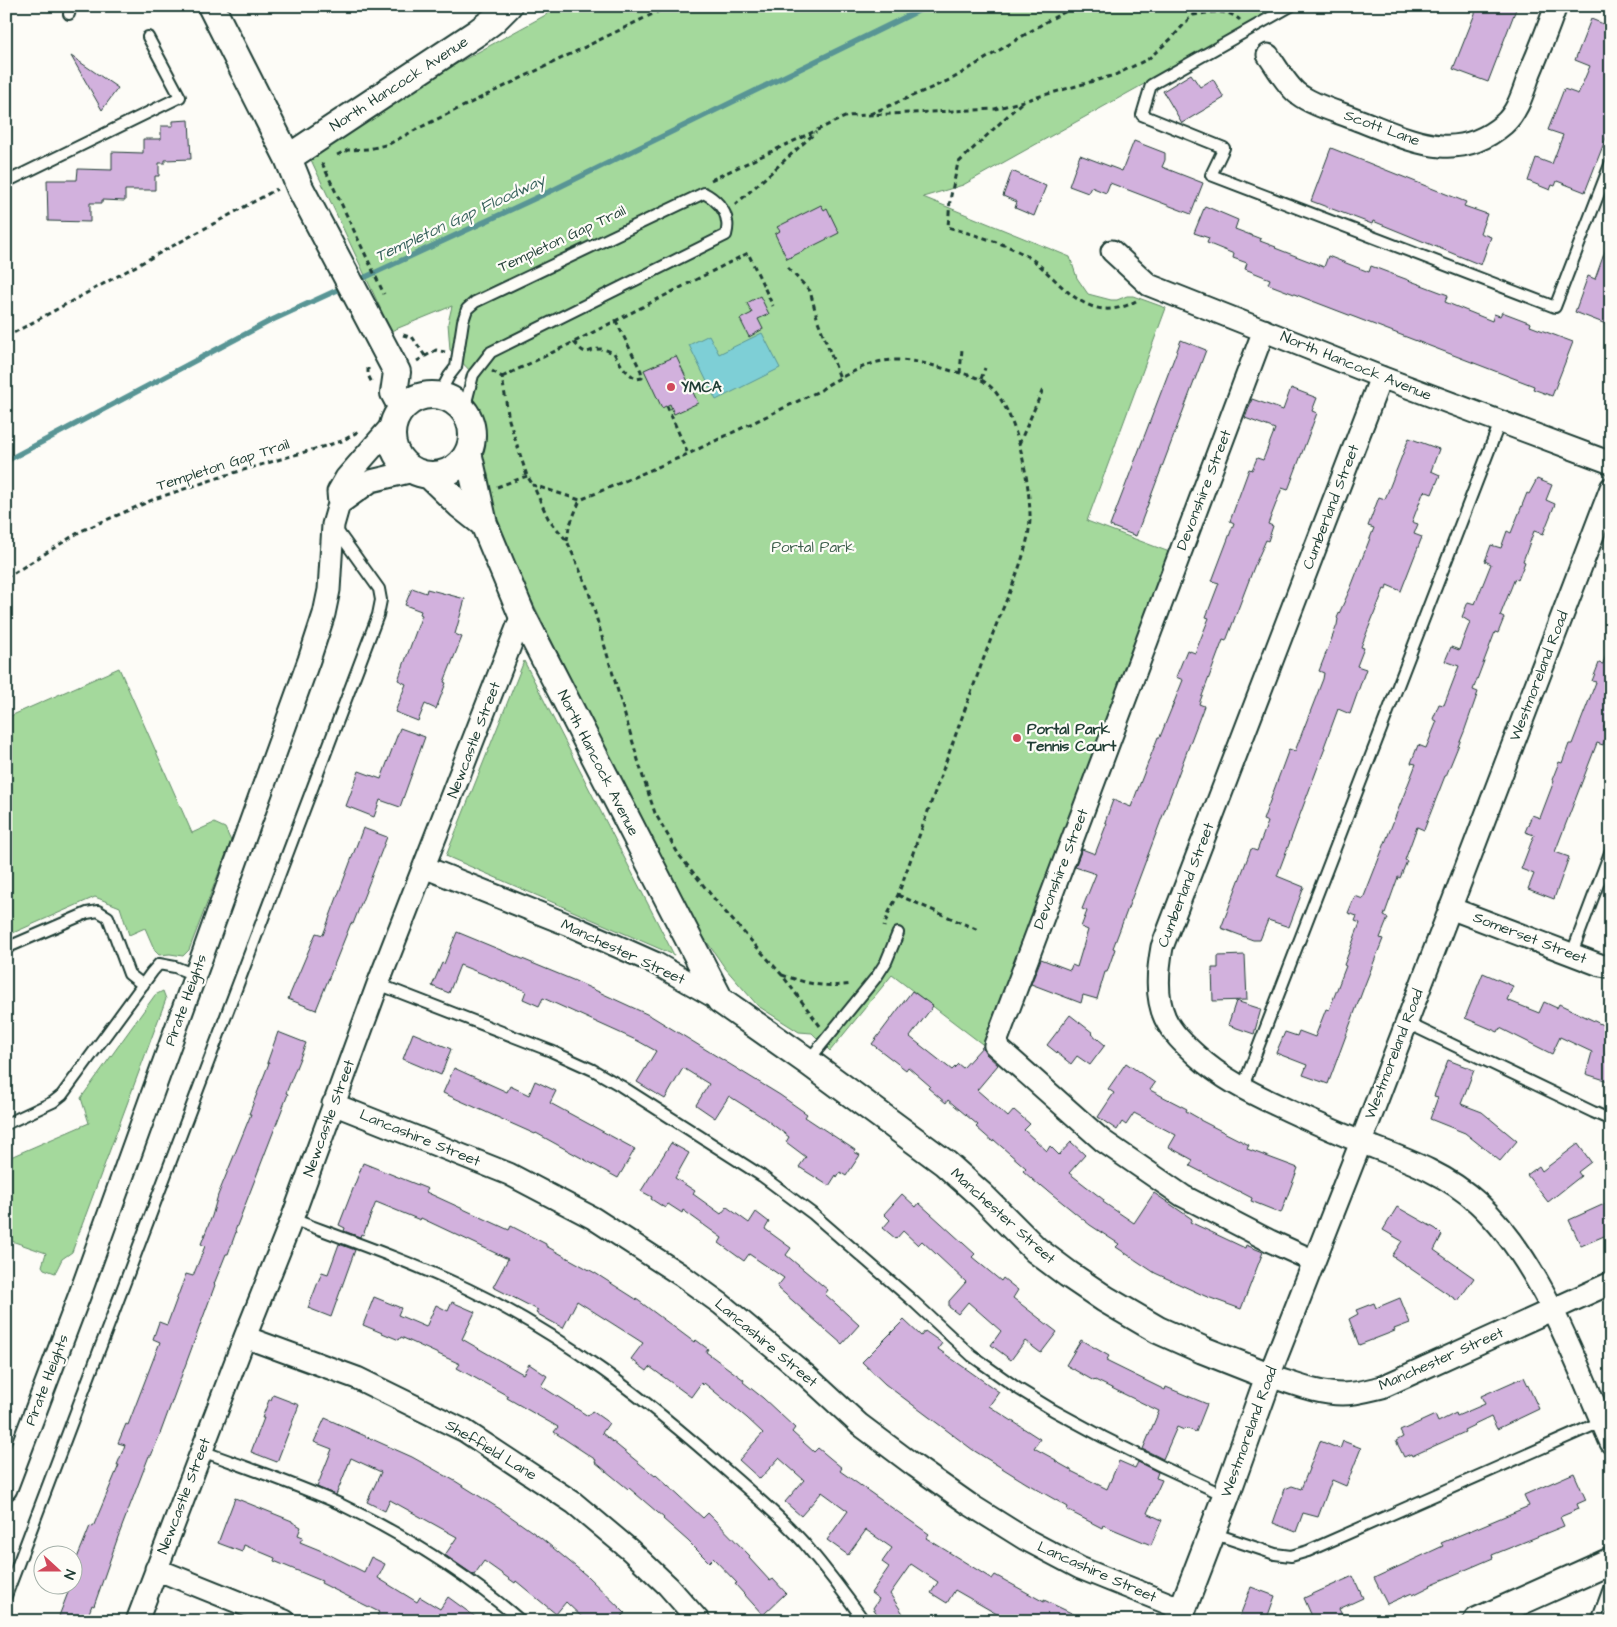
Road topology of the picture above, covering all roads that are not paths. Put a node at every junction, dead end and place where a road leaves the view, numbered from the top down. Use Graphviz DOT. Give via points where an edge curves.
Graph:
graph roads {
  1 [pos="211,6"];
  2 [pos="508,6"];
  3 [pos="1291,6"];
  4 [pos="1556,6"];
  5 [pos="148,36"];
  6 [pos="1268,55"];
  7 [pos="288,158"];
  8 [pos="1611,162"];
  9 [pos="6,182"];
  10 [pos="1112,251"];
  11 [pos="1264,330"];
  12 [pos="397,372"];
  13 [pos="1381,377"];
  14 [pos="435,395"];
  15 [pos="464,410"];
  16 [pos="397,416"];
  17 [pos="1500,422"];
  18 [pos="468,452"];
  19 [pos="1611,463"];
  20 [pos="421,473"];
  21 [pos="1611,488"];
  22 [pos="339,504"];
  23 [pos="484,524"];
  24 [pos="333,525"];
  25 [pos="522,615"];
  26 [pos="1611,850"];
  27 [pos="424,868"];
  28 [pos="1450,908"];
  29 [pos="898,933"];
  30 [pos="6,948"];
  31 [pos="1572,953"];
  32 [pos="1611,967"];
  33 [pos="195,975"];
  34 [pos="378,984"];
  35 [pos="143,985"];
  36 [pos="720,1000"];
  37 [pos="1407,1023"];
  38 [pos="807,1061"];
  39 [pos="1242,1088"];
  40 [pos="334,1104"];
  41 [pos="1611,1120"];
  42 [pos="6,1124"];
  43 [pos="1361,1142"];
  44 [pos="292,1219"];
  45 [pos="1314,1261"];
  46 [pos="1611,1283"];
  47 [pos="1552,1309"];
  48 [pos="245,1337"];
  49 [pos="1269,1376"];
  50 [pos="1606,1419"];
  51 [pos="1611,1443"];
  52 [pos="202,1451"];
  53 [pos="6,1489"];
  54 [pos="1226,1496"];
  55 [pos="1212,1533"];
  56 [pos="1611,1561"];
  57 [pos="156,1569"];
  58 [pos="1611,1582"];
  59 [pos="6,1596"];
  60 [pos="1180,1615"];
  61 [pos="137,1621"];
  62 [pos="285,1621"];
  63 [pos="521,1621"];
  64 [pos="699,1621"];
  65 [pos="864,1621"];
  66 [pos="1477,1621"];
  67 [pos="1597,1621"];
  1 -- 7 [label="street"];
  2 -- 7 [label="street, North Hancock Avenue" via="478,32"];
  3 -- 8 [label="lane" via="1151,85 1142,115 1224,148 1211,175 1555,307"];
  4 -- 6 [label="street, Scott Lane" via="1517,106 1506,123 1473,142 1453,146 1414,141 1298,94"];
  5 -- 9 [label="lane" via="180,98"];
  7 -- 12 [label="street" via="291,187"];
  10 -- 11 [label="street, North Hancock Avenue" via="1149,285"];
  11 -- 13 [label="street, North Hancock Avenue"];
  11 -- 45 [label="street, Devonshire Street" via="995,1045 1103,1141 1183,1196"];
  12 -- 14 [label="street" via="420,380"];
  12 -- 16 [label="street, North Hancock Avenue" via="394,393"];
  13 -- 17 [label="street, North Hancock Avenue"];
  13 -- 39 [label="street, Cumberland Street" via="1162,947 1158,970 1165,1017 1178,1039 1209,1067"];
  14 -- 15 [label="street" via="457,403"];
  14 -- 15 [label="lane" via="456,367 463,320 475,302 704,193 713,198 728,221 726,235 491,352 473,374"];
  14 -- 16 [label="street" via="410,400"];
  15 -- 18 [label="street, North Hancock Avenue" via="471,426"];
  16 -- 20 [label="street, North Hancock Avenue" via="392,440 397,456"];
  16 -- 22 [label="street, Pirate Heights" via="346,478 338,492"];
  17 -- 19 [label="street, North Hancock Avenue"];
  17 -- 39 [label="lane"];
  18 -- 20 [label="street" via="452,470 441,474"];
  18 -- 23 [label="street, North Hancock Avenue"];
  20 -- 22 [label="street" via="372,481"];
  20 -- 23 [label="street, North Hancock Avenue"];
  21 -- 28 [label="street, Westmoreland Road"];
  22 -- 24 [label="street, Pirate Heights"];
  23 -- 25 [label="street, North Hancock Avenue"];
  24 -- 33 [label="street, Pirate Heights" via="330,580 324,614"];
  24 -- 59 [label="lane" via="379,589 378,614"];
  25 -- 27 [label="street, Newcastle Street"];
  25 -- 36 [label="street, North Hancock Avenue"];
  26 -- 31 [label="lane"];
  27 -- 34 [label="street, Newcastle Street"];
  27 -- 36 [label="street, Manchester Street" via="655,963"];
  28 -- 31 [label="street, Somerset Street"];
  28 -- 37 [label="street, Westmoreland Road"];
  29 -- 38 [label="lane" via="877,976"];
  30 -- 35 [label="lane" via="98,911 108,917 129,974"];
  31 -- 32 [label="street, Somerset Street"];
  33 -- 35 [label="lane" via="159,964"];
  33 -- 53 [label="street, Pirate Heights"];
  34 -- 40 [label="street, Newcastle Street"];
  34 -- 54 [label="lane" via="551,1051 621,1086 762,1176 812,1214 972,1356 1016,1388 1103,1437"];
  35 -- 42 [label="lane" via="62,1095"];
  36 -- 38 [label="street, Manchester Street"];
  37 -- 41 [label="lane"];
  37 -- 43 [label="street, Westmoreland Road"];
  38 -- 49 [label="street, Manchester Street" via="945,1163 1036,1250 1068,1274 1158,1330"];
  39 -- 43 [label="street, Cumberland Street"];
  40 -- 44 [label="street, Newcastle Street"];
  40 -- 60 [label="street, Lancashire Street" via="509,1174 593,1218 721,1304 859,1424 969,1504 1024,1539"];
  43 -- 45 [label="street, Westmoreland Road"];
  43 -- 47 [label="street, Cumberland Street" via="1421,1165 1452,1182 1478,1203 1522,1254"];
  44 -- 48 [label="street, Newcastle Street"];
  44 -- 65 [label="lane" via="468,1290 534,1325 627,1387 670,1421 803,1542"];
  45 -- 49 [label="street, Westmoreland Road"];
  46 -- 47 [label="street, Manchester Street"];
  47 -- 49 [label="street, Manchester Street" via="1382,1387 1342,1394 1321,1392"];
  47 -- 50 [label="street, Cumberland Street"];
  48 -- 52 [label="street, Newcastle Street"];
  48 -- 64 [label="street, Sheffield Lane" via="357,1378 465,1432 574,1503 630,1550"];
  49 -- 54 [label="street, Westmoreland Road"];
  50 -- 51 [label="street, Cumberland Street"];
  50 -- 55 [label="lane" via="1292,1556 1275,1554"];
  52 -- 57 [label="street, Newcastle Street"];
  52 -- 63 [label="lane" via="339,1504 392,1531 462,1574"];
  54 -- 55 [label="street, Westmoreland Road"];
  55 -- 60 [label="street, Westmoreland Road"];
  56 -- 66 [label="street"];
  57 -- 61 [label="street, Newcastle Street"];
  57 -- 62 [label="street"];
  58 -- 67 [label="lane"];
}
